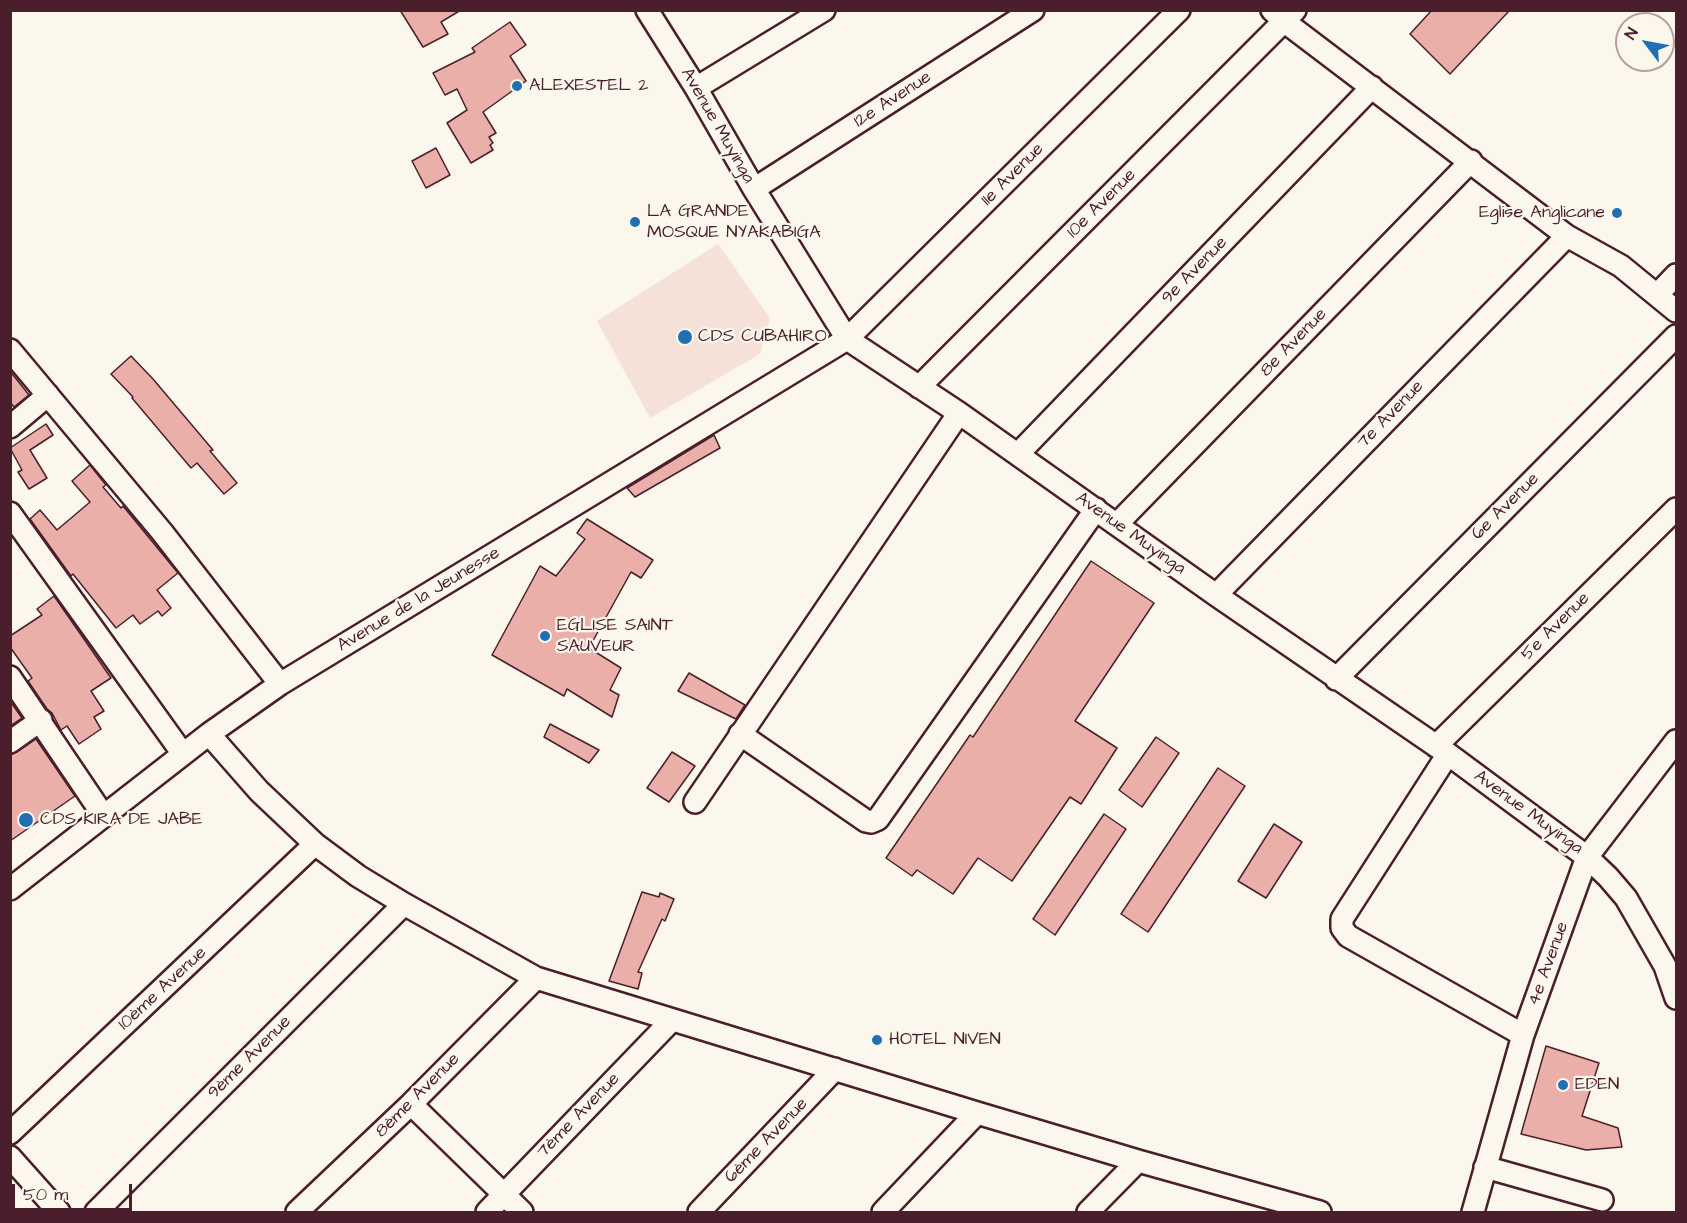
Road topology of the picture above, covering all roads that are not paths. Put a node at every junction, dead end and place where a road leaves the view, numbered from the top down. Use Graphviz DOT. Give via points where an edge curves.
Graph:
graph roads {
  1 [pos="647,10"];
  2 [pos="824,10"];
  3 [pos="1033,10"];
  4 [pos="1179,10"];
  5 [pos="1284,14"];
  6 [pos="1372,87"];
  7 [pos="696,88"];
  8 [pos="1471,161"];
  9 [pos="754,189"];
  10 [pos="1567,236"];
  11 [pos="1677,275"];
  12 [pos="1657,295"];
  13 [pos="1677,312"];
  14 [pos="1677,336"];
  15 [pos="847,339"];
  16 [pos="10,350"];
  17 [pos="919,387"];
  18 [pos="48,395"];
  19 [pos="959,413"];
  20 [pos="10,427"];
  21 [pos="1018,454"];
  22 [pos="1095,509"];
  23 [pos="1677,509"];
  24 [pos="13,522"];
  25 [pos="1117,524"];
  26 [pos="1216,595"];
  27 [pos="10,677"];
  28 [pos="1336,679"];
  29 [pos="280,684"];
  30 [pos="41,720"];
  31 [pos="209,734"];
  32 [pos="740,734"];
  33 [pos="1677,741"];
  34 [pos="10,742"];
  35 [pos="1442,750"];
  36 [pos="183,754"];
  37 [pos="694,802"];
  38 [pos="104,815"];
  39 [pos="315,844"];
  40 [pos="1587,857"];
  41 [pos="10,889"];
  42 [pos="404,904"];
  43 [pos="1671,958"];
  44 [pos="536,978"];
  45 [pos="1677,998"];
  46 [pos="672,1020"];
  47 [pos="1523,1035"];
  48 [pos="836,1069"];
  49 [pos="411,1104"];
  50 [pos="977,1113"];
  51 [pos="10,1133"];
  52 [pos="11,1159"];
  53 [pos="1138,1161"];
  54 [pos="1485,1167"];
  55 [pos="504,1194"];
  56 [pos="1602,1200"];
  57 [pos="1307,1211"];
  58 [pos="59,1212"];
  59 [pos="96,1212"];
  60 [pos="297,1212"];
  61 [pos="487,1212"];
  62 [pos="522,1212"];
  63 [pos="699,1212"];
  64 [pos="883,1212"];
  65 [pos="1088,1212"];
  66 [pos="1473,1212"];
  1 -- 7 [label="street, Avenue Muyinga"];
  2 -- 7 [label="street"];
  3 -- 9 [label="street, 12e Avenue"];
  4 -- 15 [label="street, 11e Avenue"];
  5 -- 6 [label="street"];
  5 -- 17 [label="street, 10e Avenue"];
  6 -- 8 [label="street"];
  6 -- 21 [label="street, 9e Avenue"];
  7 -- 9 [label="street, Avenue Muyinga"];
  8 -- 10 [label="street"];
  8 -- 25 [label="street, 8e Avenue"];
  9 -- 15 [label="street, Avenue Muyinga"];
  10 -- 12 [label="street" via="1621,266"];
  10 -- 26 [label="street, 7e Avenue"];
  11 -- 12 [label="street"];
  12 -- 13 [label="street"];
  14 -- 28 [label="street, 6e Avenue"];
  15 -- 17 [label="street, Avenue Muyinga"];
  15 -- 29 [label="street, Avenue de la Jeunesse"];
  16 -- 18 [label="street"];
  17 -- 19 [label="street, Avenue Muyinga"];
  18 -- 20 [label="street"];
  18 -- 29 [label="street" via="162,532"];
  19 -- 21 [label="street, Avenue Muyinga"];
  19 -- 32 [label="street"];
  21 -- 22 [label="street, Avenue Muyinga"];
  22 -- 25 [label="street, Avenue Muyinga"];
  22 -- 32 [label="street" via="878,819 866,821"];
  23 -- 35 [label="street, 5e Avenue"];
  24 -- 36 [label="street"];
  25 -- 26 [label="street, Avenue Muyinga"];
  26 -- 28 [label="street, Avenue Muyinga"];
  27 -- 30 [label="street"];
  28 -- 35 [label="street, Avenue Muyinga"];
  29 -- 31 [label="street, Avenue de la Jeunesse"];
  30 -- 34 [label="street"];
  30 -- 38 [label="street"];
  31 -- 36 [label="street, Avenue de la Jeunesse"];
  31 -- 39 [label="street" via="259,791"];
  32 -- 37 [label="street"];
  33 -- 40 [label="street, 4e Avenue"];
  35 -- 40 [label="street, Avenue Muyinga"];
  35 -- 47 [label="street, 5e Avenue" via="1342,919 1342,928 1348,936"];
  36 -- 38 [label="street, Avenue de la Jeunesse"];
  38 -- 41 [label="street, Avenue de la Jeunesse"];
  39 -- 42 [label="street"];
  39 -- 51 [label="street, 10ème Avenue"];
  40 -- 43 [label="street, Avenue Muyinga" via="1626,898"];
  40 -- 47 [label="street, 4e Avenue"];
  42 -- 44 [label="street"];
  42 -- 59 [label="street, 9ème Avenue"];
  43 -- 45 [label="street, Avenue Muyinga"];
  44 -- 46 [label="street"];
  44 -- 49 [label="street, 8ème Avenue"];
  46 -- 48 [label="street"];
  46 -- 55 [label="street, 7ème Avenue"];
  47 -- 54 [label="street, 4e Avenue"];
  48 -- 50 [label="street"];
  48 -- 63 [label="street, 6ème Avenue"];
  49 -- 55 [label="street"];
  49 -- 60 [label="street, 8ème Avenue"];
  50 -- 53 [label="street"];
  50 -- 64 [label="street"];
  52 -- 58 [label="street"];
  53 -- 57 [label="street"];
  53 -- 65 [label="street"];
  54 -- 56 [label="street"];
  54 -- 66 [label="street, 4e Avenue"];
  55 -- 61 [label="street, 7ème Avenue"];
  55 -- 62 [label="street"];
}
